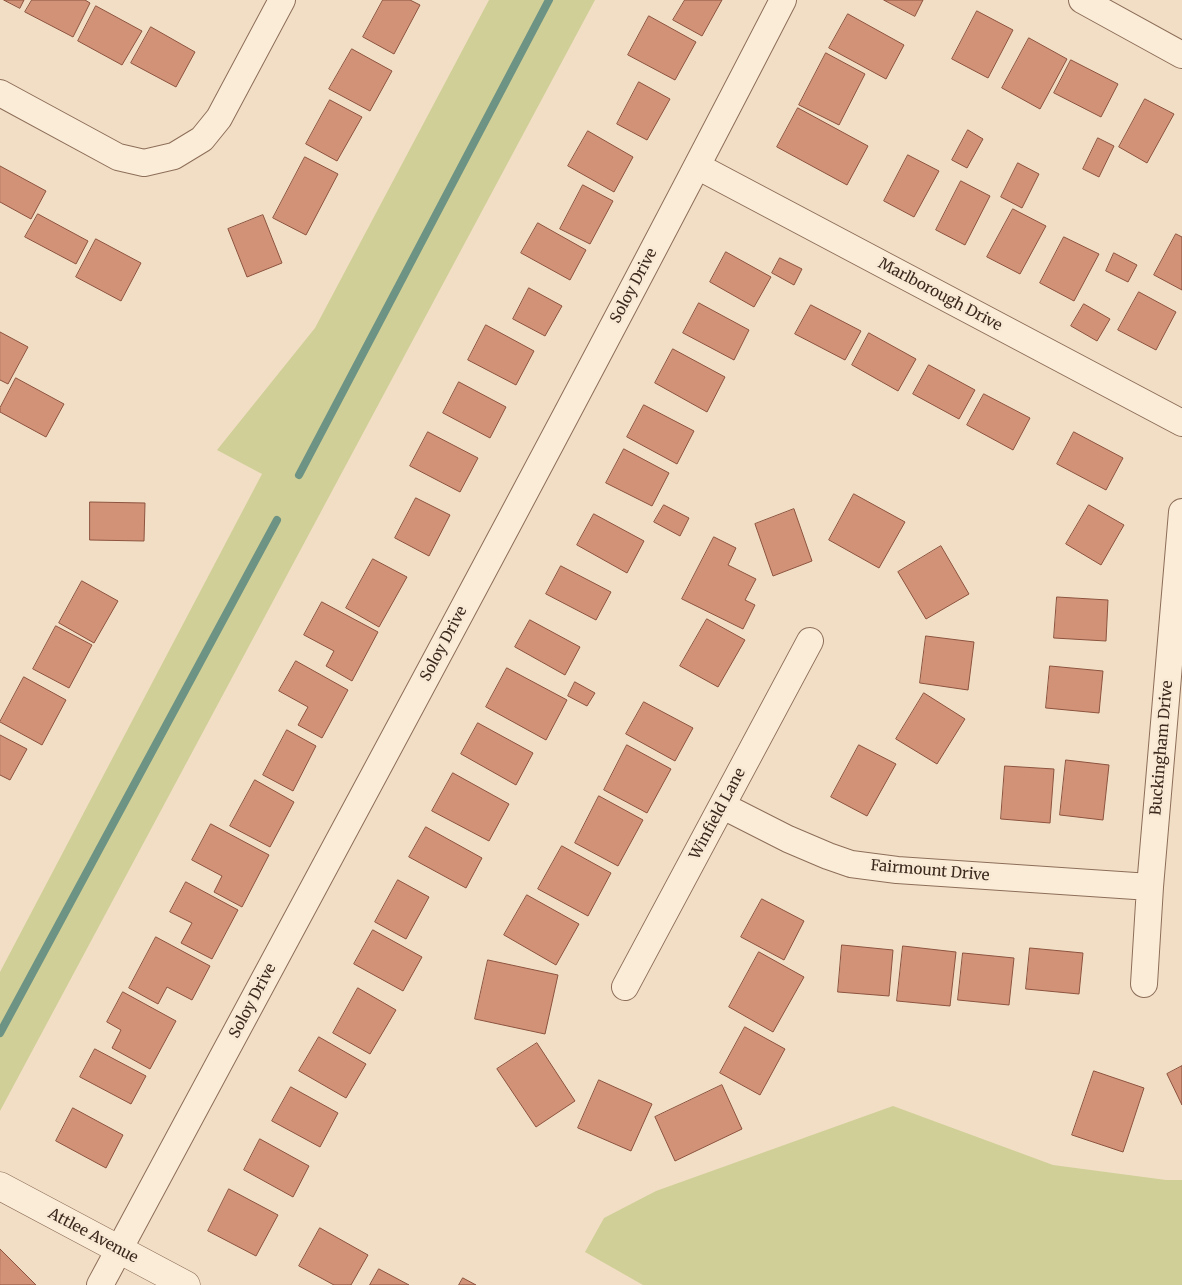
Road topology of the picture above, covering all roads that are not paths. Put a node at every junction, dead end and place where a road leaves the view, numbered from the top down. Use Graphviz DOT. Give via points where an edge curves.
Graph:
graph roads {
  1 [pos="282,0"];
  2 [pos="783,0"];
  3 [pos="1082,0"];
  4 [pos="1182,55"];
  5 [pos="0,93"];
  6 [pos="697,166"];
  7 [pos="1182,423"];
  8 [pos="1182,512"];
  9 [pos="810,641"];
  10 [pos="723,806"];
  11 [pos="1150,887"];
  12 [pos="1144,984"];
  13 [pos="625,987"];
  14 [pos="0,1186"];
  15 [pos="120,1250"];
  16 [pos="100,1285"];
  17 [pos="186,1285"];
  1 -- 5 [label="street" via="219,118 202,139 174,156 144,163 118,157"];
  2 -- 6 [label="street, Soloy Drive"];
  3 -- 4 [label="street"];
  6 -- 7 [label="street, Marlborough Drive"];
  6 -- 15 [label="street, Soloy Drive"];
  8 -- 11 [label="street, Buckingham Drive"];
  9 -- 10 [label="street, Winfield Lane"];
  10 -- 11 [label="street, Fairmount Drive" via="788,839 851,864"];
  10 -- 13 [label="street, Winfield Lane"];
  11 -- 12 [label="street, Buckingham Drive"];
  14 -- 15 [label="street, Attlee Avenue"];
  15 -- 16 [label="street, Soloy Drive"];
  15 -- 17 [label="street, Attlee Avenue"];
}
